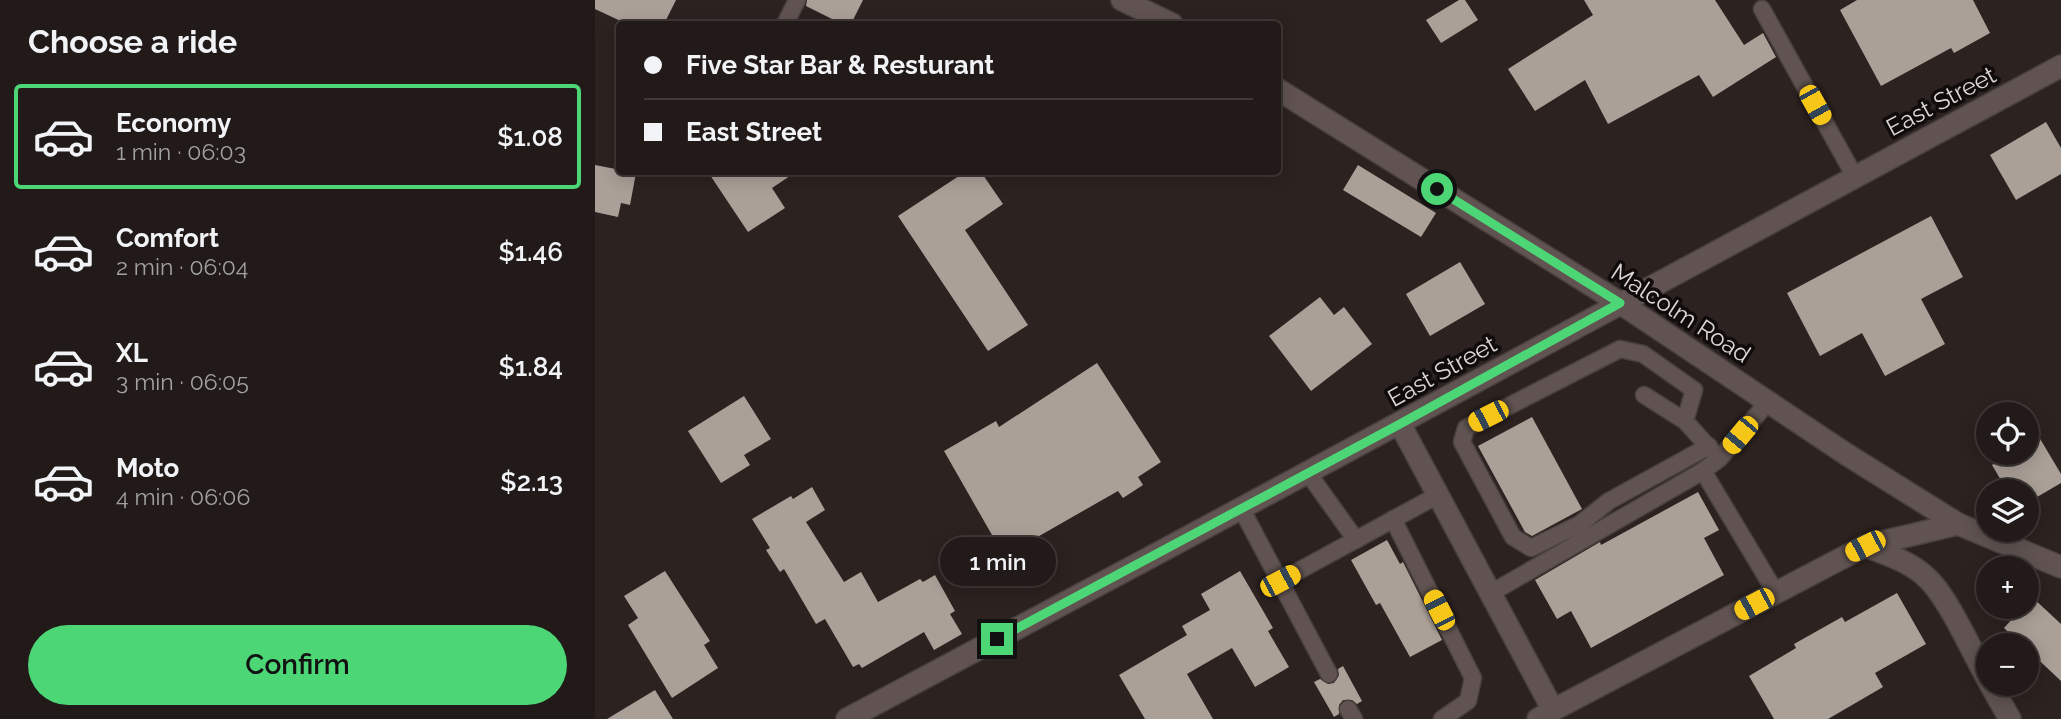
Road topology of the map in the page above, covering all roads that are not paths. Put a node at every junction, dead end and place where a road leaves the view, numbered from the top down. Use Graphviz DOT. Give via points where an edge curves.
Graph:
graph roads {
  1 [pos="797,0"];
  2 [pos="1122,0"];
  3 [pos="1762,9"];
  4 [pos="786,21"];
  5 [pos="1166,21"];
  6 [pos="2061,66"];
  7 [pos="1281,91"];
  8 [pos="1855,177"];
  9 [pos="1620,303"];
  10 [pos="1644,395"];
  11 [pos="1768,402"];
  12 [pos="1685,421"];
  13 [pos="1400,424"];
  14 [pos="1709,446"];
  15 [pos="1719,460"];
  16 [pos="1703,471"];
  17 [pos="1308,473"];
  18 [pos="1438,495"];
  19 [pos="1241,508"];
  20 [pos="1393,519"];
  21 [pos="1958,524"];
  22 [pos="1356,540"];
  23 [pos="1865,546"];
  24 [pos="2061,567"];
  25 [pos="1280,581"];
  26 [pos="1490,593"];
  27 [pos="1776,593"];
  28 [pos="1976,658"];
  29 [pos="1329,674"];
  30 [pos="1997,696"];
  31 [pos="1545,715"];
  32 [pos="847,719"];
  33 [pos="1442,719"];
  34 [pos="2010,719"];
  1 -- 4 [label="lane"];
  2 -- 5 [label="street"];
  3 -- 8 [label="lane"];
  6 -- 8 [label="street, East Street"];
  7 -- 9 [label="street, Malcolm Road"];
  8 -- 9 [label="street, East Street"];
  9 -- 11 [label="street, Malcolm Road"];
  9 -- 13 [label="street, East Street"];
  10 -- 12 [label="lane"];
  11 -- 15 [label="lane"];
  11 -- 21 [label="street, Malcolm Road"];
  12 -- 14 [label="lane"];
  12 -- 14 [label="lane" via="1694,390 1643,354 1620,349 1466,428 1462,442 1513,537 1531,548 1580,524 1609,501"];
  13 -- 17 [label="street, East Street"];
  13 -- 18 [label="street"];
  14 -- 15 [label="lane"];
  15 -- 16 [label="lane"];
  16 -- 26 [label="lane"];
  16 -- 27 [label="lane"];
  17 -- 19 [label="street, East Street"];
  17 -- 22 [label="lane"];
  18 -- 20 [label="lane"];
  18 -- 26 [label="street"];
  19 -- 25 [label="lane"];
  19 -- 32 [label="street, East Street"];
  20 -- 22 [label="lane"];
  20 -- 33 [label="lane" via="1473,678 1468,701"];
  21 -- 23 [label="street"];
  21 -- 24 [label="street, Malcolm Road"];
  22 -- 25 [label="lane"];
  23 -- 27 [label="street"];
  23 -- 28 [label="street" via="1928,578"];
  25 -- 29 [label="lane"];
  26 -- 31 [label="street"];
  27 -- 31 [label="street"];
  30 -- 34 [label="street"];
}
